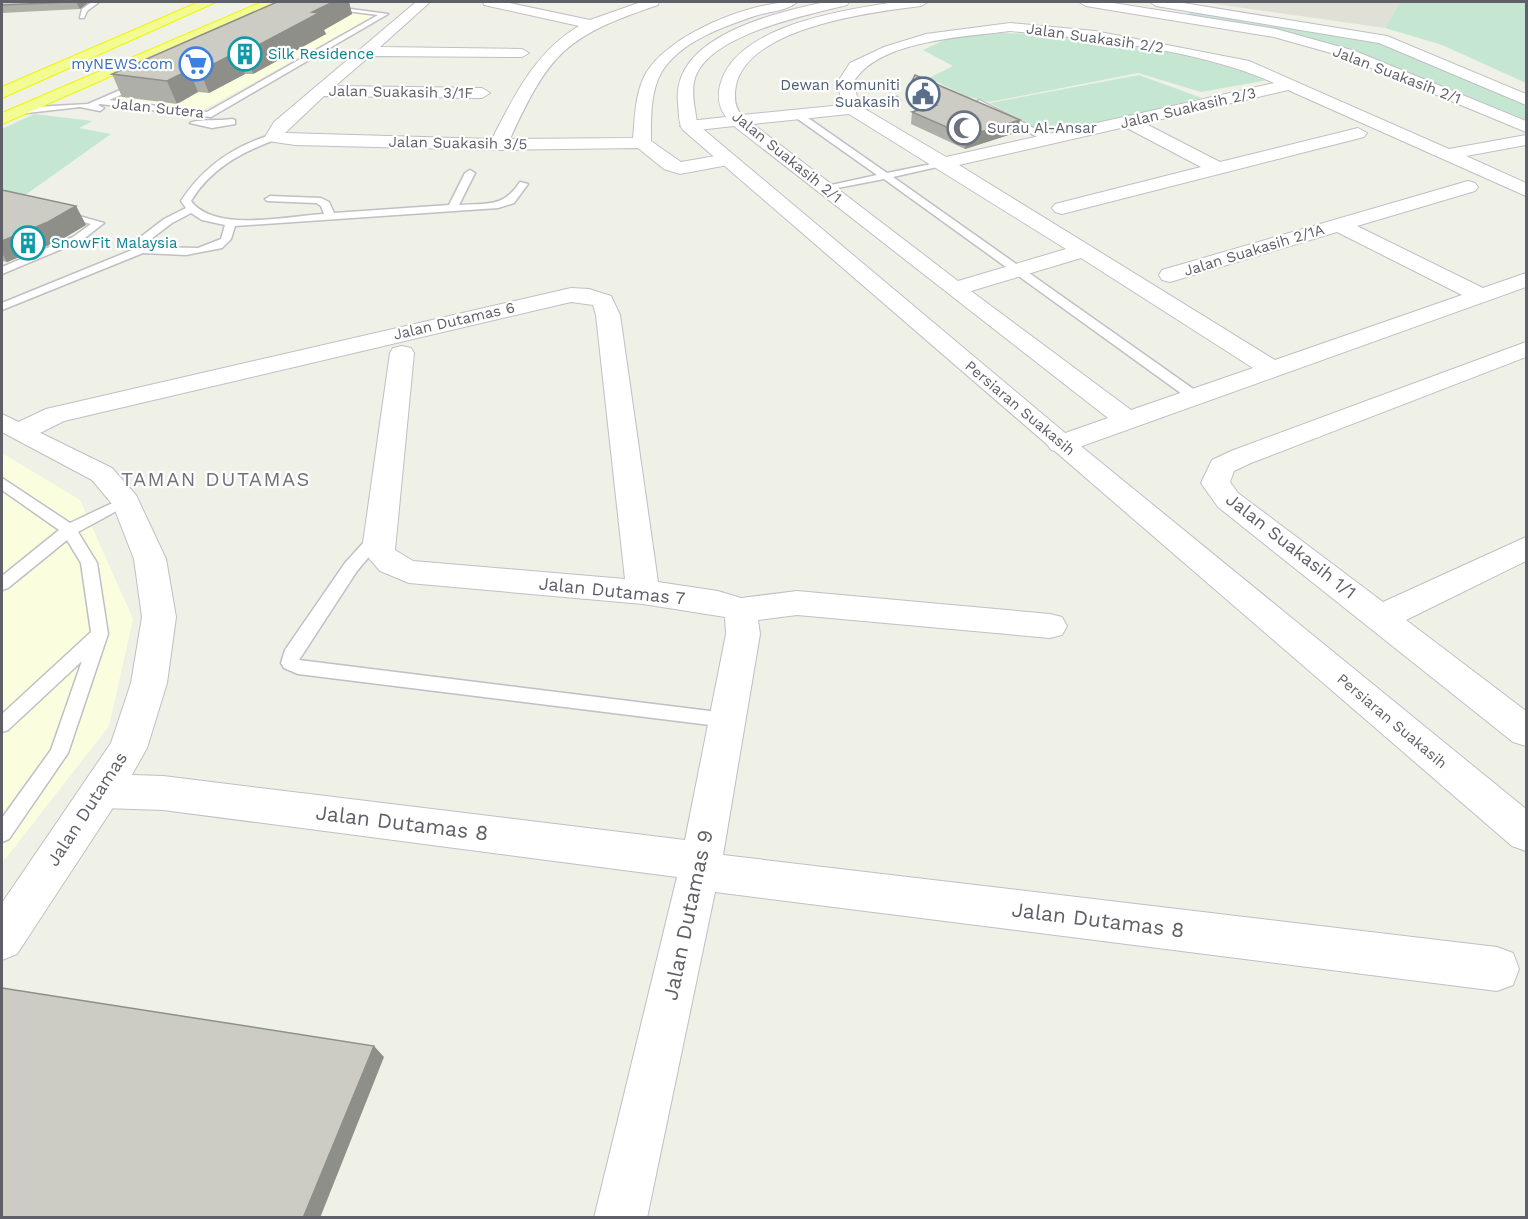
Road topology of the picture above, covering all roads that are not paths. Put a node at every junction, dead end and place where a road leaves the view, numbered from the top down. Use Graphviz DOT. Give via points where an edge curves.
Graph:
graph roads {
  1 [pos="96,2"];
  2 [pos="272,2"];
  3 [pos="423,2"];
  4 [pos="489,2"];
  5 [pos="652,2"];
  6 [pos="790,2"];
  7 [pos="842,2"];
  8 [pos="921,2"];
  9 [pos="1086,2"];
  10 [pos="1156,2"];
  11 [pos="215,4"];
  12 [pos="319,6"];
  13 [pos="1185,12"];
  14 [pos="82,17"];
  15 [pos="591,24"];
  16 [pos="1149,44"];
  17 [pos="364,51"];
  18 [pos="522,53"];
  19 [pos="34,62"];
  20 [pos="153,77"];
  21 [pos="2,78"];
  22 [pos="1293,84"];
  23 [pos="67,90"];
  24 [pos="319,91"];
  25 [pos="2,93"];
  26 [pos="482,93"];
  27 [pos="897,99"];
  28 [pos="1527,100"];
  29 [pos="100,102"];
  30 [pos="979,102"];
  31 [pos="80,105"];
  32 [pos="90,106"];
  33 [pos="10,109"];
  34 [pos="852,109"];
  35 [pos="798,115"];
  36 [pos="2,119"];
  37 [pos="737,120"];
  38 [pos="232,122"];
  39 [pos="1129,122"];
  40 [pos="689,126"];
  41 [pos="1527,127"];
  42 [pos="1358,133"];
  43 [pos="274,137"];
  44 [pos="1048,139"];
  45 [pos="1527,140"];
  46 [pos="642,143"];
  47 [pos="498,144"];
  48 [pos="1449,154"];
  49 [pos="727,160"];
  50 [pos="943,164"];
  51 [pos="1219,169"];
  52 [pos="470,173"];
  53 [pos="885,176"];
  54 [pos="523,184"];
  55 [pos="1468,187"];
  56 [pos="825,189"];
  57 [pos="1527,190"];
  58 [pos="270,199"];
  59 [pos="453,207"];
  60 [pos="191,208"];
  61 [pos="1062,208"];
  62 [pos="52,212"];
  63 [pos="330,217"];
  64 [pos="231,224"];
  65 [pos="1339,225"];
  66 [pos="142,250"];
  67 [pos="1083,251"];
  68 [pos="1019,270"];
  69 [pos="2,271"];
  70 [pos="1170,276"];
  71 [pos="1527,280"];
  72 [pos="954,289"];
  73 [pos="1482,296"];
  74 [pos="2,307"];
  75 [pos="1527,348"];
  76 [pos="402,353"];
  77 [pos="1270,368"];
  78 [pos="1194,396"];
  79 [pos="1127,420"];
  80 [pos="12,427"];
  81 [pos="1061,444"];
  82 [pos="2,483"];
  83 [pos="126,502"];
  84 [pos="69,530"];
  85 [pos="379,536"];
  86 [pos="1527,548"];
  87 [pos="2,584"];
  88 [pos="644,592"];
  89 [pos="741,610"];
  90 [pos="1382,617"];
  91 [pos="1050,626"];
  92 [pos="100,634"];
  93 [pos="726,720"];
  94 [pos="2,725"];
  95 [pos="1527,731"];
  96 [pos="102,791"];
  97 [pos="2,833"];
  98 [pos="1527,833"];
  99 [pos="700,866"];
  100 [pos="2,939"];
  101 [pos="1497,969"];
  102 [pos="620,1218"];
  1 -- 14 [label="lane" via="84,10"];
  2 -- 23 [label="highway"];
  3 -- 17 [label="street"];
  4 -- 15 [label="street"];
  5 -- 15 [label="street"];
  6 -- 46 [label="street" via="732,21 678,46 653,74 644,106"];
  7 -- 40 [label="street" via="776,18 719,45 697,61 686,82"];
  8 -- 37 [label="street, Jalan Suakasih 2/1" via="821,21 757,48 739,62 725,99"];
  9 -- 13 [label="street, Jalan Suakasih 2/1"];
  10 -- 13 [label="street"];
  11 -- 25 [label="highway"];
  11 -- 33 [label="highway"];
  12 -- 29 [label="lane, Jalan Sutera" via="385,14 208,115"];
  13 -- 16 [label="street"];
  13 -- 28 [label="street" via="1382,39"];
  13 -- 41 [label="street, Jalan Suakasih 2/1" via="1350,54"];
  15 -- 47 [label="street" via="554,51 533,74"];
  16 -- 22 [label="street, Jalan Suakasih 2/2" via="1244,64"];
  16 -- 34 [label="street, Jalan Suakasih 2/2" via="1047,28 1010,27 926,38 855,66 845,83"];
  17 -- 18 [label="street"];
  17 -- 24 [label="street"];
  19 -- 21 [label="highway"];
  20 -- 29 [label="lane, Jalan Sutera"];
  22 -- 39 [label="street, Jalan Suakasih 2/3"];
  22 -- 48 [label="street, Jalan Suakasih 2/2"];
  23 -- 31 [label="lane" via="71,100"];
  23 -- 33 [label="highway"];
  24 -- 26 [label="street, Jalan Suakasih 3/1F"];
  24 -- 43 [label="street" via="280,126"];
  27 -- 34 [label="lane"];
  29 -- 32 [label="lane, Jalan Sutera"];
  30 -- 44 [label="lane"];
  31 -- 32 [label="lane"];
  31 -- 33 [label="lane"];
  32 -- 38 [label="lane" via="201,124"];
  33 -- 36 [label="highway"];
  34 -- 35 [label="street"];
  34 -- 50 [label="street"];
  35 -- 37 [label="street"];
  35 -- 53 [label="lane"];
  37 -- 40 [label="street"];
  37 -- 56 [label="street, Jalan Suakasih 2/1"];
  39 -- 44 [label="street, Jalan Suakasih 2/3"];
  39 -- 51 [label="street"];
  40 -- 49 [label="street, Persiaran Suakasih"];
  42 -- 51 [label="street"];
  43 -- 47 [label="street, Jalan Suakasih 3/5"];
  43 -- 60 [label="lane" via="241,148 196,182 186,201"];
  44 -- 50 [label="street, Jalan Suakasih 2/3"];
  45 -- 48 [label="street"];
  46 -- 47 [label="street, Jalan Suakasih 3/5"];
  46 -- 49 [label="street" via="680,168"];
  48 -- 57 [label="street, Jalan Suakasih 2/2"];
  49 -- 81 [label="street, Persiaran Suakasih"];
  50 -- 53 [label="lane"];
  50 -- 67 [label="street"];
  51 -- 61 [label="street"];
  52 -- 59 [label="lane"];
  53 -- 56 [label="lane"];
  53 -- 68 [label="lane"];
  54 -- 59 [label="lane" via="509,204"];
  55 -- 65 [label="street, Jalan Suakasih 2/1A"];
  56 -- 72 [label="street, Jalan Suakasih 2/1"];
  58 -- 63 [label="lane" via="318,200 325,204"];
  59 -- 63 [label="lane"];
  60 -- 64 [label="lane" via="203,219"];
  60 -- 66 [label="lane" via="142,241"];
  62 -- 69 [label="lane" via="99,223 77,238"];
  63 -- 64 [label="lane"];
  64 -- 66 [label="lane" via="226,240 216,248"];
  65 -- 70 [label="street, Jalan Suakasih 2/1A"];
  65 -- 73 [label="street, Jalan Suakasih 2/1A"];
  66 -- 74 [label="lane"];
  67 -- 68 [label="street"];
  67 -- 77 [label="street"];
  68 -- 72 [label="street"];
  68 -- 78 [label="lane"];
  71 -- 73 [label="street"];
  72 -- 79 [label="street, Jalan Suakasih 2/1"];
  73 -- 77 [label="street"];
  75 -- 90 [label="street, Jalan Suakasih 1/1" via="1222,466 1215,483 1228,500"];
  76 -- 85 [label="street, Jalan Dutamas 7"];
  77 -- 78 [label="street"];
  78 -- 79 [label="street"];
  79 -- 81 [label="street"];
  80 -- 83 [label="street, Jalan Dutamas" via="102,474"];
  80 -- 88 [label="street, Jalan Dutamas 6" via="494,311 571,295 589,296 603,301 608,315"];
  81 -- 98 [label="street, Persiaran Suakasih"];
  82 -- 84 [label="lane"];
  83 -- 84 [label="lane"];
  83 -- 96 [label="street, Jalan Dutamas" via="150,559 159,617 149,684 128,748"];
  84 -- 87 [label="lane"];
  84 -- 92 [label="lane" via="89,563"];
  85 -- 88 [label="street, Jalan Dutamas 7" via="378,550 383,559 409,572"];
  85 -- 93 [label="lane" via="351,567 291,655 290,663"];
  86 -- 90 [label="street"];
  88 -- 89 [label="street, Jalan Dutamas 7"];
  89 -- 91 [label="street, Jalan Dutamas 7" via="797,603"];
  89 -- 93 [label="street, Jalan Dutamas 9" via="743,634"];
  90 -- 95 [label="street, Jalan Suakasih 1/1"];
  92 -- 94 [label="lane"];
  92 -- 97 [label="lane" via="59,753"];
  93 -- 99 [label="street, Jalan Dutamas 9"];
  96 -- 99 [label="street, Jalan Dutamas 8" via="163,793"];
  96 -- 100 [label="street, Jalan Dutamas"];
  99 -- 101 [label="street, Jalan Dutamas 8"];
  99 -- 102 [label="street, Jalan Dutamas 9"];
}
